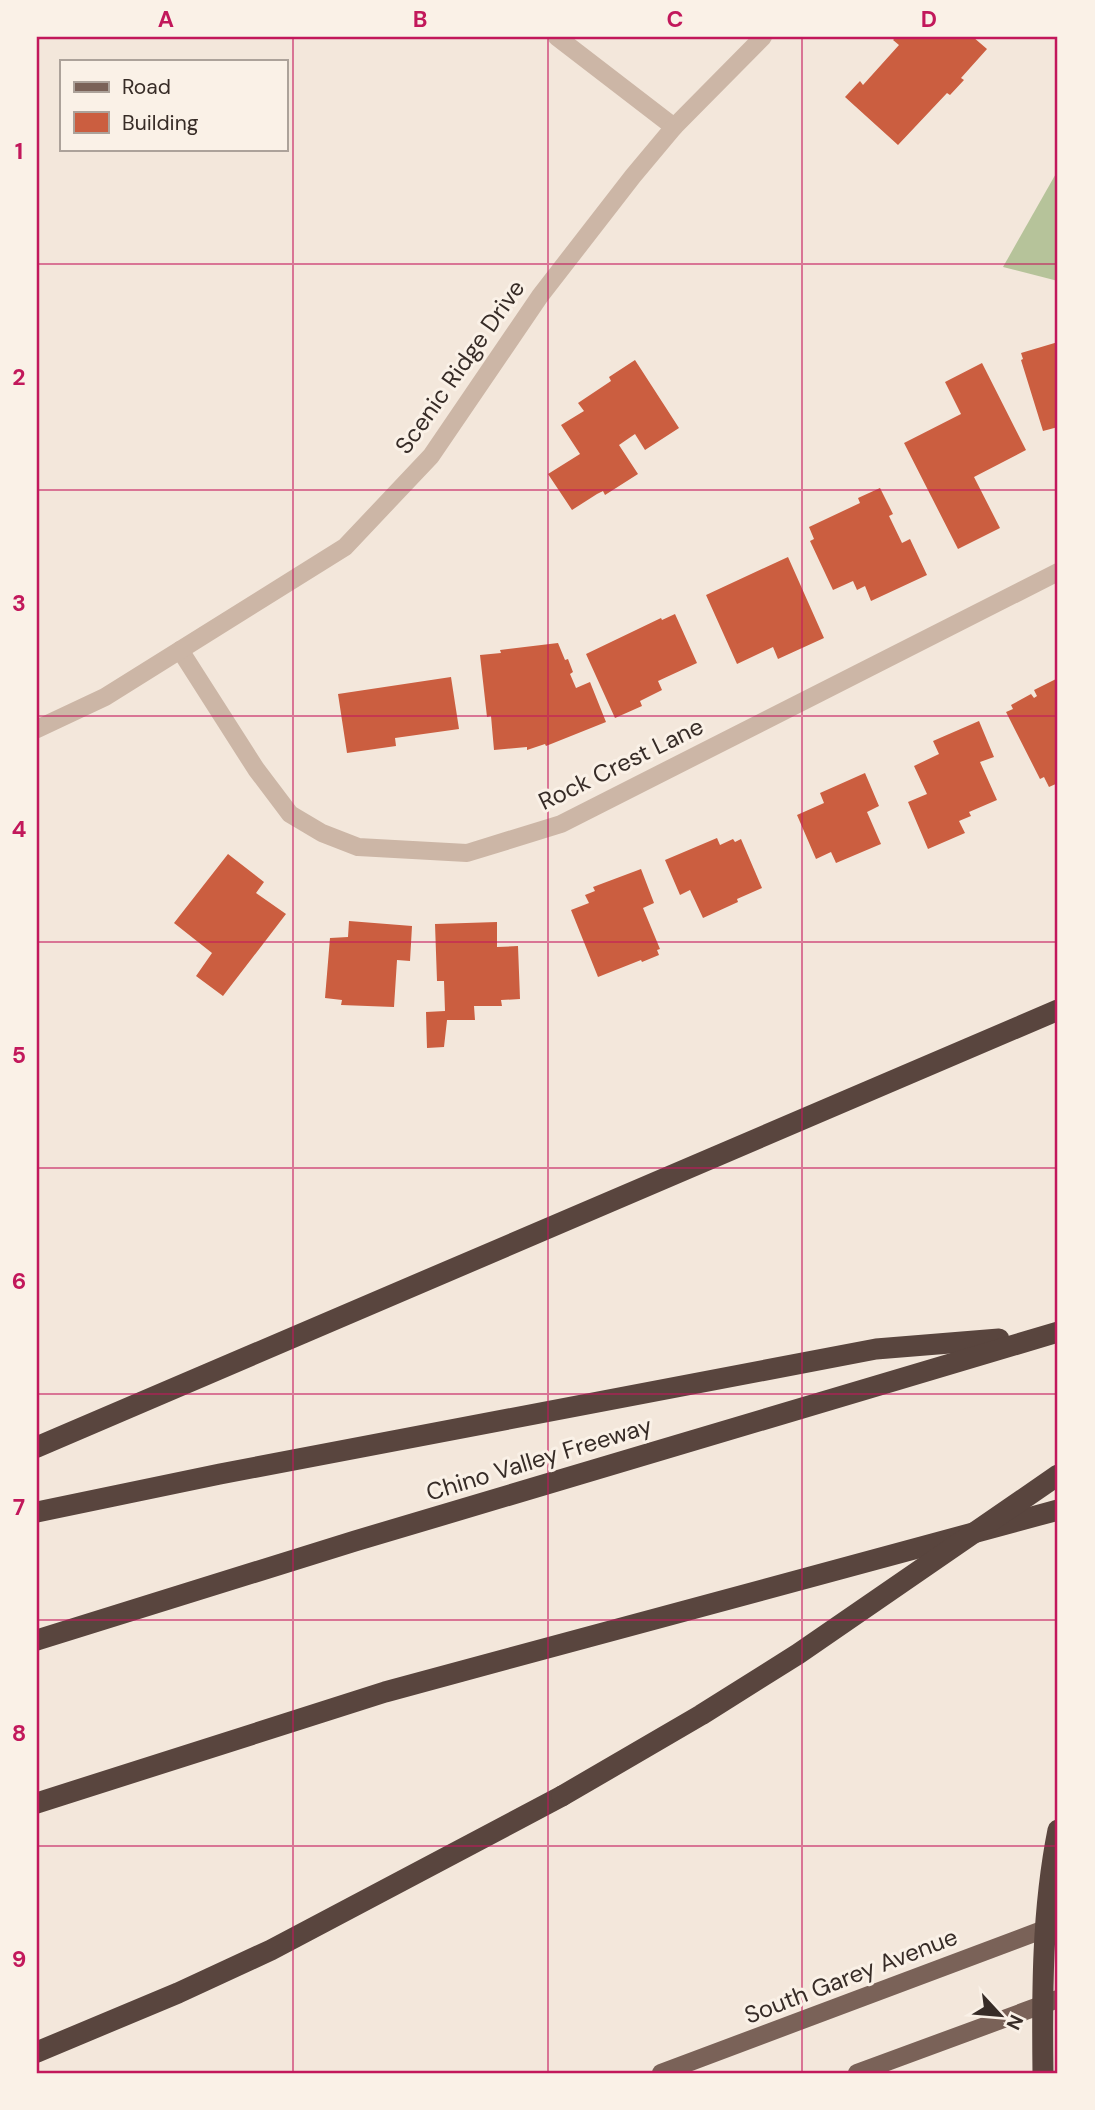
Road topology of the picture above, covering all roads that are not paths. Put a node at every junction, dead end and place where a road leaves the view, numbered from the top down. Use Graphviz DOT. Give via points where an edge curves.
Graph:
graph roads {
  1 [pos="557,37"];
  2 [pos="763,37"];
  3 [pos="674,127"];
  4 [pos="1058,572"];
  5 [pos="180,650"];
  6 [pos="37,729"];
  7 [pos="1058,1010"];
  8 [pos="1051,1334"];
  9 [pos="37,1447"];
  10 [pos="1058,1475"];
  11 [pos="1058,1510"];
  12 [pos="37,1512"];
  13 [pos="37,1640"];
  14 [pos="37,1803"];
  15 [pos="1058,1830"];
  16 [pos="1052,1926"];
  17 [pos="1050,2002"];
  18 [pos="37,2052"];
  19 [pos="696,2060"];
  20 [pos="662,2073"];
  21 [pos="676,2073"];
  22 [pos="857,2073"];
  23 [pos="1043,2073"];
  1 -- 3 [label="street"];
  2 -- 3 [label="street, Scenic Ridge Drive"];
  3 -- 5 [label="street, Scenic Ridge Drive" via="540,296 431,456 345,547"];
  4 -- 5 [label="street, Rock Crest Lane" via="561,824 467,852 358,847 290,814"];
  5 -- 6 [label="street, Scenic Ridge Drive" via="105,697"];
  7 -- 9 [label="highway"];
  8 -- 12 [label="highway" via="876,1349"];
  8 -- 13 [label="highway, Chino Valley Freeway"];
  10 -- 18 [label="highway, bridge" via="798,1654 562,1796 271,1950"];
  11 -- 14 [label="highway" via="385,1692"];
  15 -- 16 [label="highway"];
  16 -- 17 [label="highway"];
  16 -- 19 [label="main road, South Garey Avenue"];
  17 -- 22 [label="main road"];
  17 -- 23 [label="highway"];
  19 -- 20 [label="main road, South Garey Avenue"];
  19 -- 21 [label="main road"];
}
